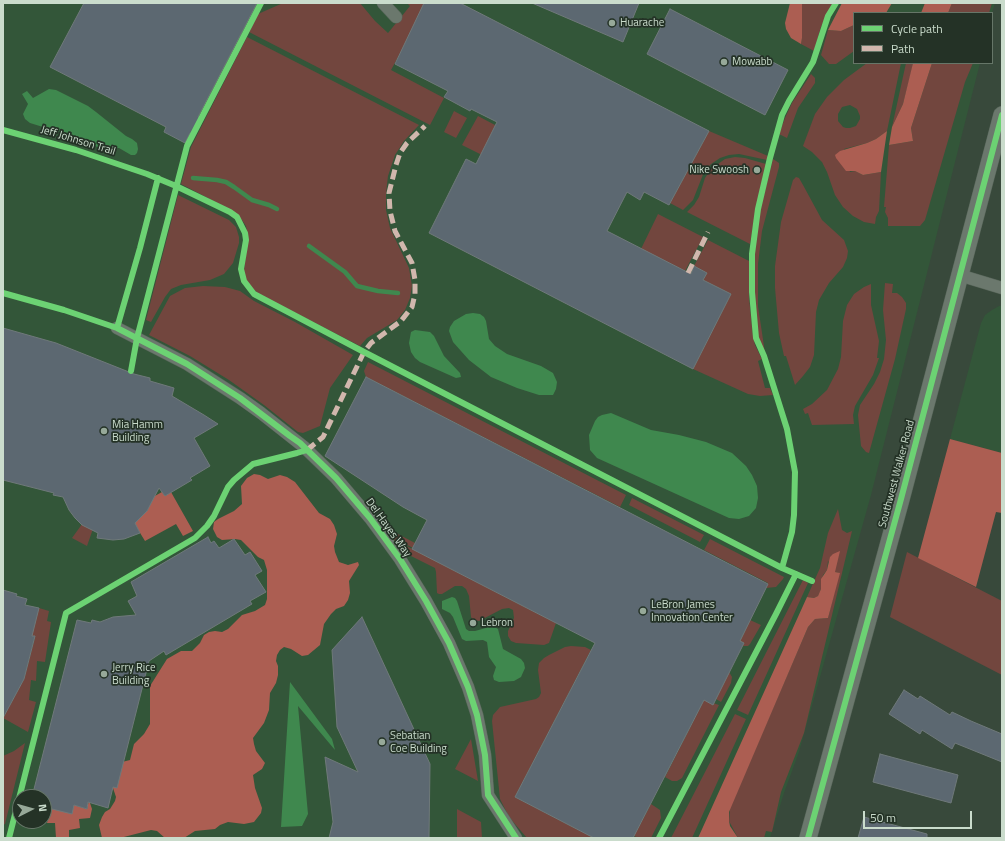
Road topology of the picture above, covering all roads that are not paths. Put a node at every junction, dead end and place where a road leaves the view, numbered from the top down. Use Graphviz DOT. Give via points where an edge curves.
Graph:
graph roads {
  1 [pos="383,3"];
  2 [pos="396,17"];
  3 [pos="1002,114"];
  4 [pos="959,275"];
  5 [pos="1002,288"];
  6 [pos="116,328"];
  7 [pos="516,838"];
  8 [pos="808,838"];
  1 -- 2 [label="street"];
  3 -- 4 [label="main road, Southwest Walker Road"];
  4 -- 5 [label="street"];
  4 -- 8 [label="main road, Southwest Walker Road" via="901,499"];
  6 -- 7 [label="street, Del Hayes Way" via="187,364 261,413 304,447 336,478 370,518 400,559 449,643 468,686 477,715 488,795"];
}
